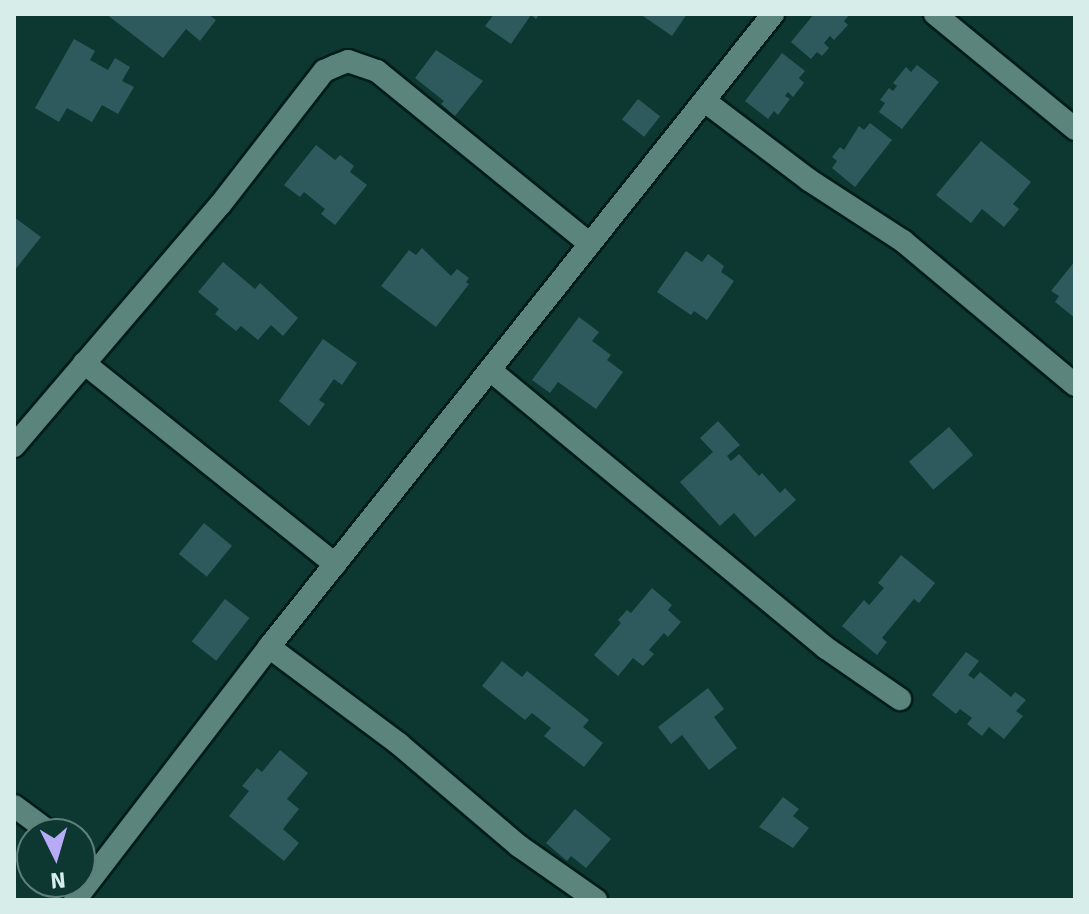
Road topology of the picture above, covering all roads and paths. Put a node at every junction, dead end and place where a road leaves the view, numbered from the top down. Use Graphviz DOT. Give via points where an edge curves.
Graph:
graph roads {
  1 [pos="773,14"];
  2 [pos="935,14"];
  3 [pos="706,102"];
  4 [pos="1075,129"];
  5 [pos="590,244"];
  6 [pos="84,363"];
  7 [pos="490,370"];
  8 [pos="1075,385"];
  9 [pos="14,446"];
  10 [pos="335,564"];
  11 [pos="269,647"];
  12 [pos="900,699"];
  13 [pos="14,806"];
  14 [pos="30,818"];
  15 [pos="96,853"];
  16 [pos="596,900"];
  1 -- 3 [label="street"];
  2 -- 4 [label="street"];
  3 -- 5 [label="street"];
  3 -- 8 [label="street" via="809,180 903,241"];
  5 -- 6 [label="street" via="377,71 348,61 324,71 220,205"];
  5 -- 7 [label="street"];
  6 -- 9 [label="street"];
  6 -- 10 [label="street"];
  7 -- 10 [label="street"];
  7 -- 12 [label="street" via="826,648"];
  10 -- 11 [label="street"];
  11 -- 15 [label="street"];
  11 -- 16 [label="street" via="399,744 519,846"];
  13 -- 14 [label="street"];
}
